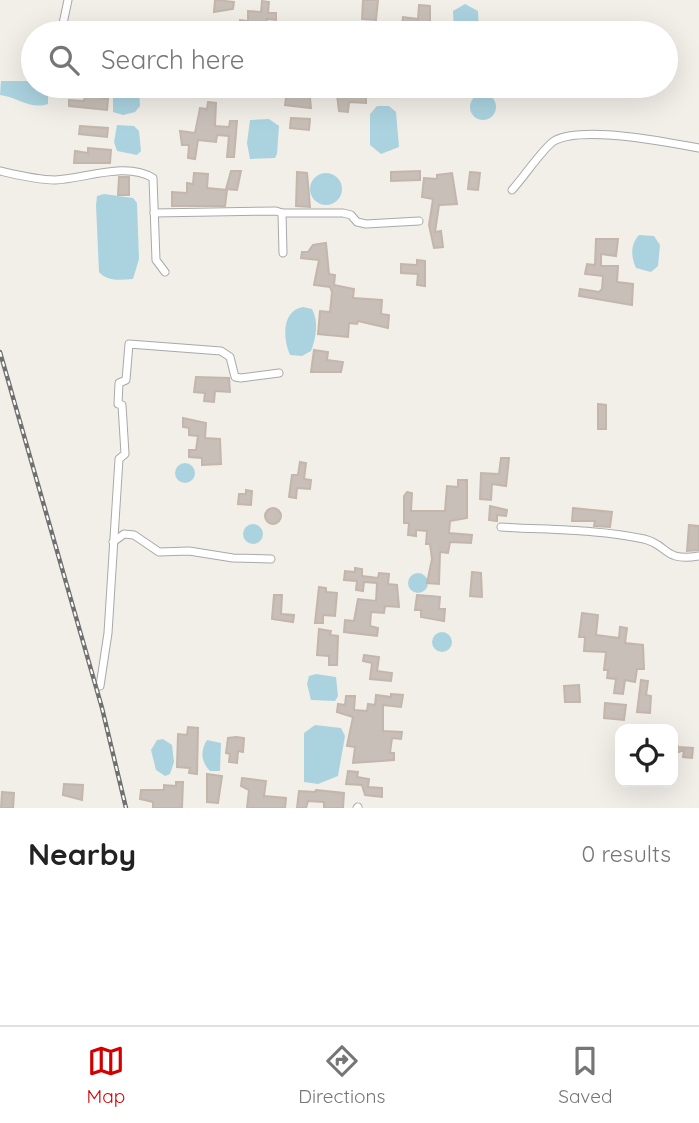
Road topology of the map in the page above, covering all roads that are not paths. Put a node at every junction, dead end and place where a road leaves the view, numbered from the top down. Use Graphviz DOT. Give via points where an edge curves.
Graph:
graph roads {
  1 [pos="68,0"];
  2 [pos="64,21"];
  3 [pos="699,148"];
  4 [pos="0,171"];
  5 [pos="512,190"];
  6 [pos="153,213"];
  7 [pos="282,213"];
  8 [pos="419,221"];
  9 [pos="283,253"];
  10 [pos="164,272"];
  11 [pos="279,373"];
  12 [pos="501,527"];
  13 [pos="113,542"];
  14 [pos="699,556"];
  15 [pos="271,559"];
  16 [pos="100,686"];
  1 -- 2 [label="street"];
  3 -- 5 [label="street" via="625,134 567,136 549,145"];
  4 -- 6 [label="street" via="53,180 123,171 148,175 153,178"];
  6 -- 7 [label="street"];
  6 -- 10 [label="street" via="156,260"];
  7 -- 8 [label="street" via="344,213 366,224"];
  7 -- 9 [label="street"];
  11 -- 13 [label="street" via="235,377 230,357 221,351 129,344 126,380 119,383 118,392 125,454 120,459"];
  12 -- 14 [label="street" via="646,540 671,555"];
  13 -- 15 [label="street" via="124,534 134,535 159,552"];
  13 -- 16 [label="street"];
}
